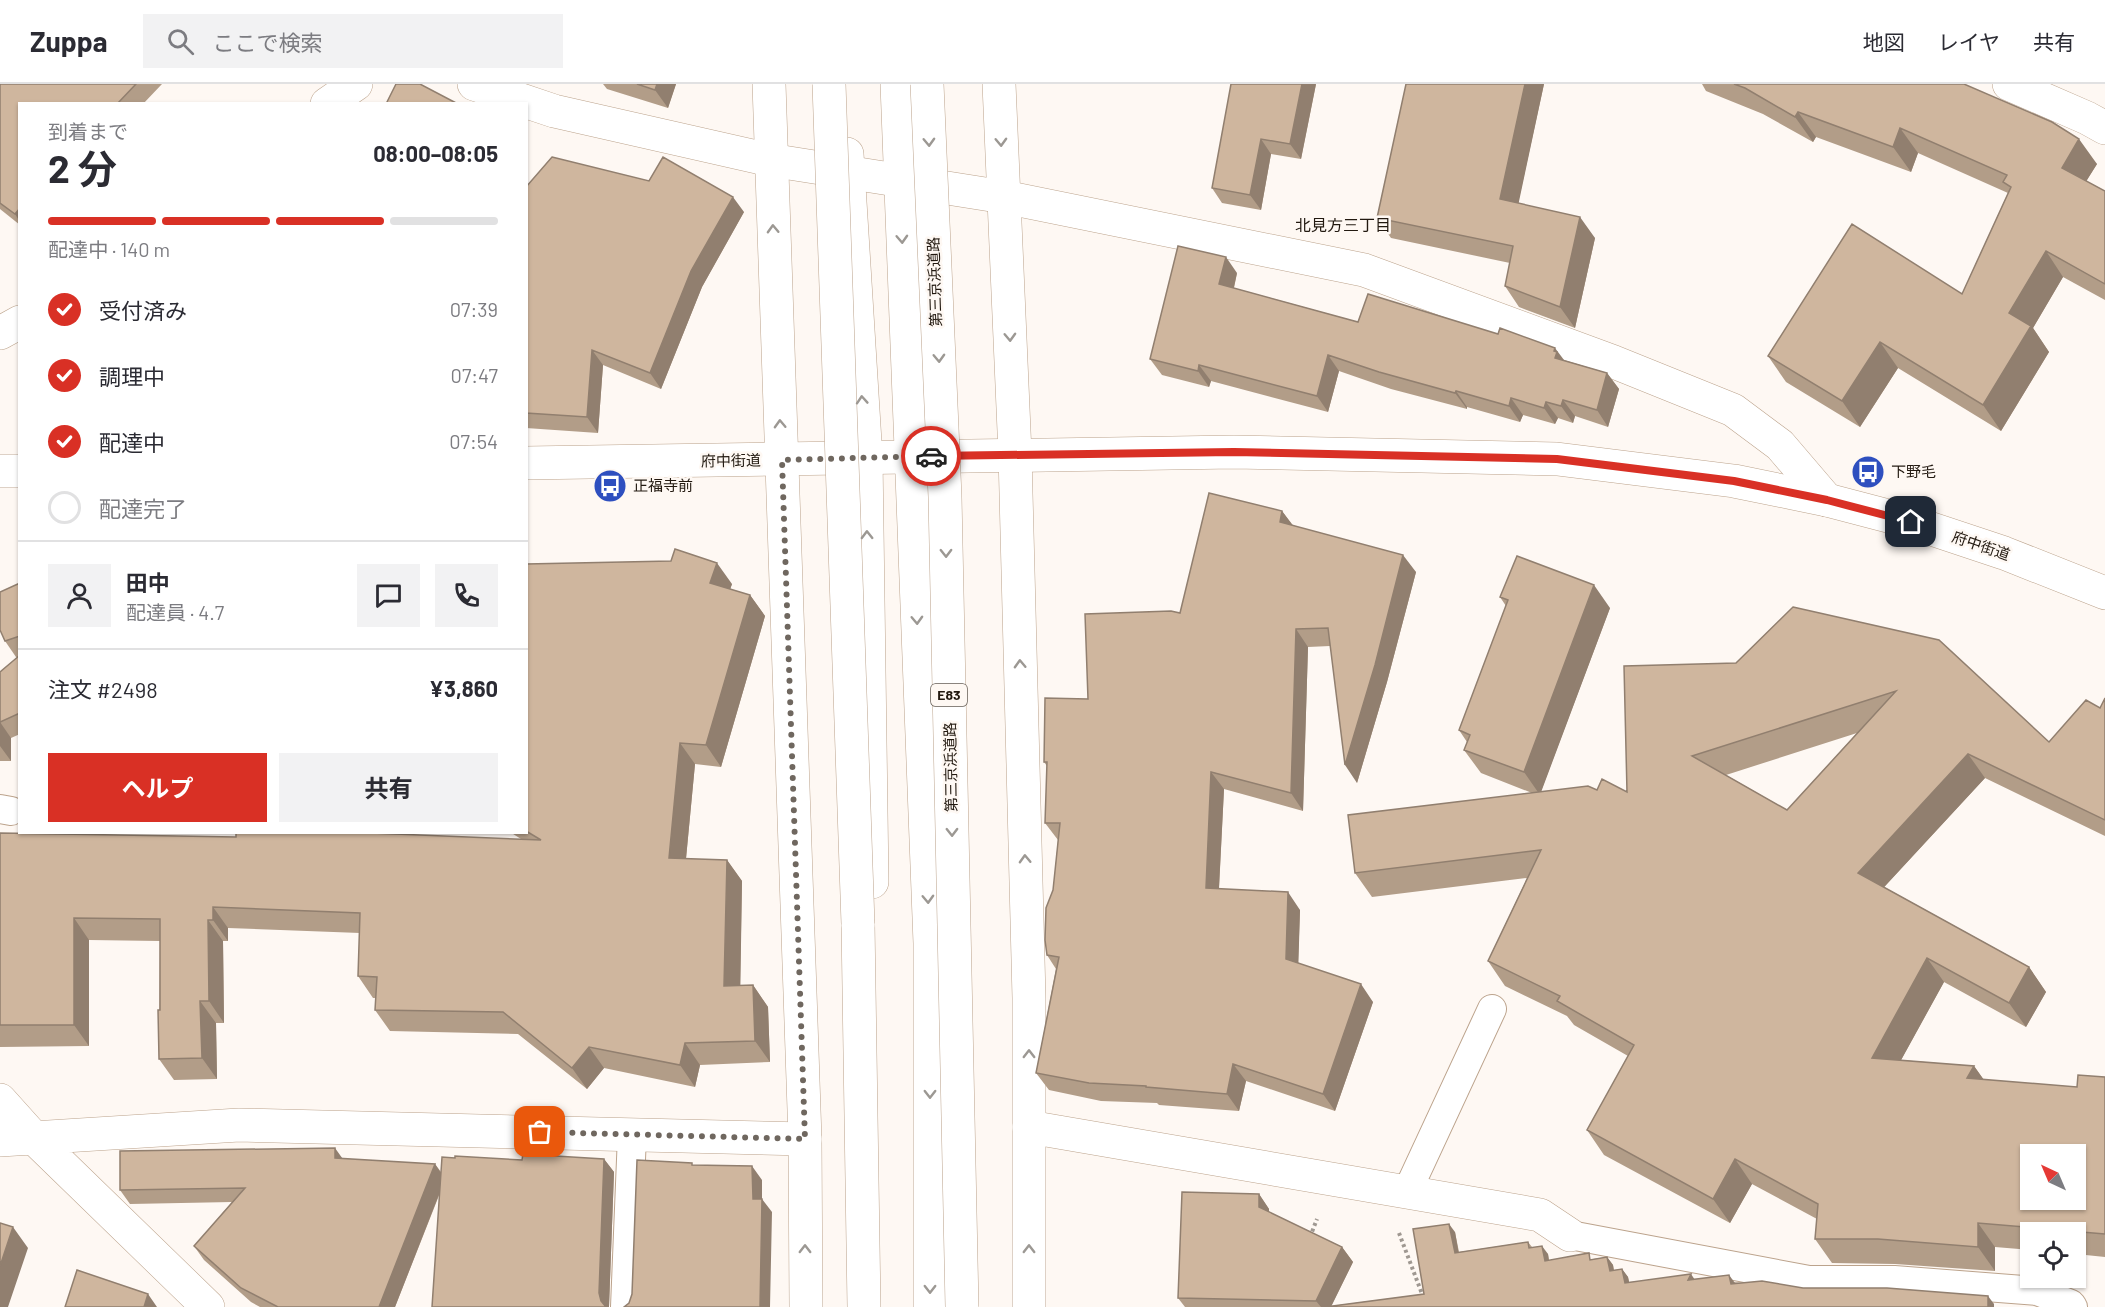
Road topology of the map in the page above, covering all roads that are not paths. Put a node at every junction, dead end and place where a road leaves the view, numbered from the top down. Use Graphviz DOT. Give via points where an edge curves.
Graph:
graph roads {
  1 [pos="356,84"];
  2 [pos="474,84"];
  3 [pos="769,84"];
  4 [pos="829,84"];
  5 [pos="845,84"];
  6 [pos="897,84"];
  7 [pos="927,84"];
  8 [pos="999,84"];
  9 [pos="2009,84"];
  10 [pos="330,102"];
  11 [pos="527,102"];
  12 [pos="528,102"];
  13 [pos="2105,128"];
  14 [pos="770,160"];
  15 [pos="848,172"];
  16 [pos="899,181"];
  17 [pos="1004,197"];
  18 [pos="18,323"];
  19 [pos="0,333"];
  20 [pos="1015,454"];
  21 [pos="911,457"];
  22 [pos="866,458"];
  23 [pos="782,460"];
  24 [pos="528,463"];
  25 [pos="0,471"];
  26 [pos="18,471"];
  27 [pos="1827,500"];
  28 [pos="2105,593"];
  29 [pos="1492,1009"];
  30 [pos="0,1100"];
  31 [pos="1029,1127"];
  32 [pos="632,1135"];
  33 [pos="35,1138"];
  34 [pos="805,1139"];
  35 [pos="0,1140"];
  36 [pos="1394,1190"];
  37 [pos="1569,1235"];
  38 [pos="208,1307"];
  39 [pos="626,1307"];
  40 [pos="806,1307"];
  41 [pos="864,1307"];
  42 [pos="877,1307"];
  43 [pos="930,1307"];
  44 [pos="962,1307"];
  45 [pos="1029,1307"];
  46 [pos="2073,1307"];
  1 -- 10 [label="main road"];
  2 -- 11 [label="main road"];
  3 -- 14 [label="main road"];
  4 -- 41 [label="main road, bridge" via="858,912"];
  5 -- 15 [label="main road"];
  6 -- 16 [label="main road"];
  7 -- 44 [label="main road, 第三京浜道路 / E83, one-way, bridge" via="945,497"];
  8 -- 17 [label="main road, one-way"];
  9 -- 13 [label="main road"];
  12 -- 14 [label="main road"];
  14 -- 15 [label="main road"];
  23 -- 14 [label="main road, one-way"];
  15 -- 16 [label="main road"];
  22 -- 15 [label="main road, one-way"];
  16 -- 17 [label="main road"];
  16 -- 21 [label="main road, one-way"];
  17 -- 20 [label="main road, one-way"];
  17 -- 27 [label="main road" via="1364,270 1614,362 1733,410 1780,445"];
  18 -- 19 [label="main road"];
  20 -- 21 [label="main road, 府中街道"];
  20 -- 27 [label="main road, 府中街道" via="1234,452 1557,459 1734,481"];
  31 -- 20 [label="main road, one-way"];
  21 -- 22 [label="main road, 府中街道"];
  21 -- 43 [label="main road, one-way" via="930,942"];
  22 -- 23 [label="main road, 府中街道"];
  42 -- 22 [label="main road, one-way"];
  23 -- 24 [label="main road, 府中街道"];
  23 -- 34 [label="main road"];
  25 -- 26 [label="main road"];
  27 -- 28 [label="main road, 府中街道" via="1911,522 2004,553"];
  29 -- 36 [label="lane"];
  30 -- 33 [label="main road"];
  31 -- 36 [label="main road"];
  45 -- 31 [label="main road, one-way"];
  32 -- 33 [label="main road" via="239,1125"];
  32 -- 34 [label="main road"];
  32 -- 39 [label="lane"];
  33 -- 35 [label="main road"];
  33 -- 38 [label="main road"];
  40 -- 34 [label="main road, one-way"];
  36 -- 37 [label="main road" via="1540,1215"];
  37 -- 46 [label="lane" via="1809,1280 1894,1280 2037,1291"];
}
